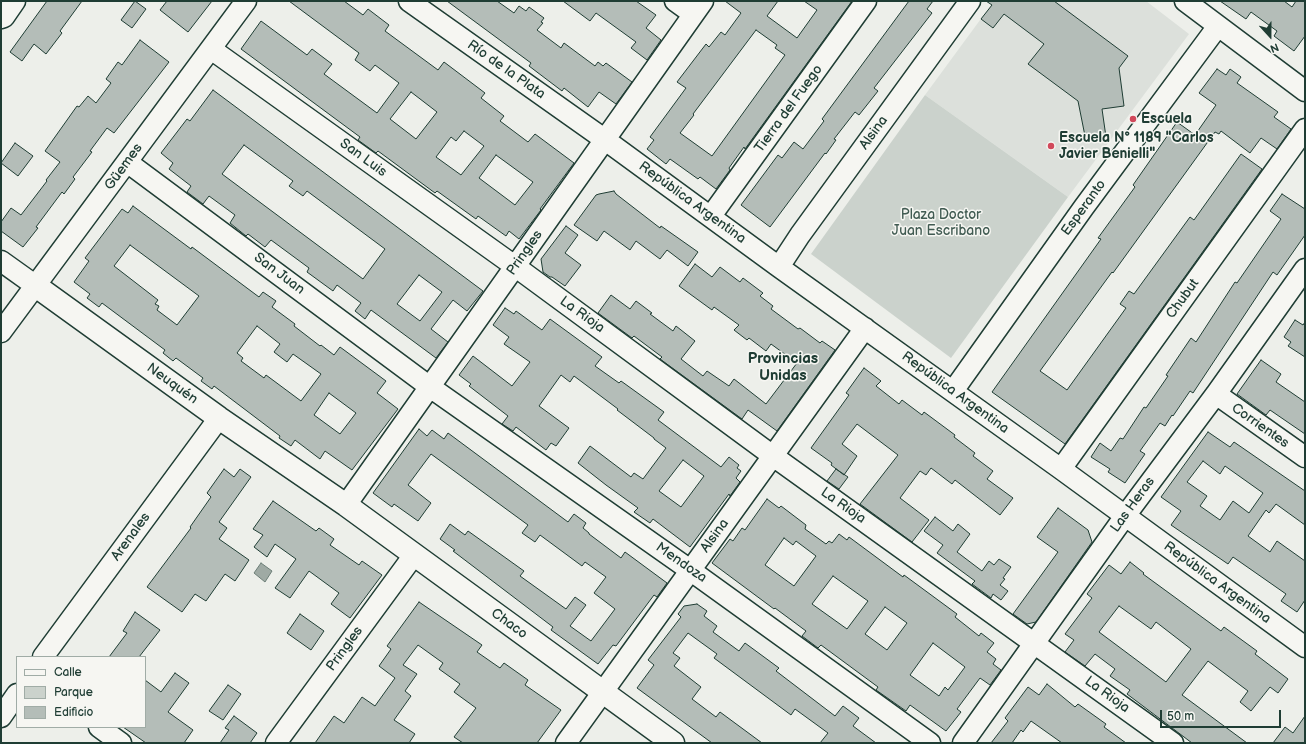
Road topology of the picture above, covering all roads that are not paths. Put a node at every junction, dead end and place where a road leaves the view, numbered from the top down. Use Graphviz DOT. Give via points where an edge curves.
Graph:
graph roads {
  1 [pos="15,1"];
  2 [pos="246,1"];
  3 [pos="409,1"];
  4 [pos="675,1"];
  5 [pos="866,1"];
  6 [pos="970,1"];
  7 [pos="1185,1"];
  8 [pos="698,8"];
  9 [pos="1,18"];
  10 [pos="1218,26"];
  11 [pos="211,49"];
  12 [pos="1302,84"];
  13 [pos="1305,129"];
  14 [pos="604,139"];
  15 [pos="127,162"];
  16 [pos="711,216"];
  17 [pos="1,261"];
  18 [pos="516,267"];
  19 [pos="779,267"];
  20 [pos="1303,275"];
  21 [pos="36,286"];
  22 [pos="865,328"];
  23 [pos="1,332"];
  24 [pos="430,387"];
  25 [pos="952,391"];
  26 [pos="1216,394"];
  27 [pos="219,418"];
  28 [pos="773,456"];
  29 [pos="1305,458"];
  30 [pos="1061,469"];
  31 [pos="346,505"];
  32 [pos="1125,516"];
  33 [pos="414,555"];
  34 [pos="690,570"];
  35 [pos="1034,643"];
  36 [pos="1305,647"];
  37 [pos="45,656"];
  38 [pos="603,692"];
  39 [pos="16,695"];
  40 [pos="1,717"];
  41 [pos="101,728"];
  42 [pos="121,743"];
  43 [pos="276,743"];
  44 [pos="566,743"];
  45 [pos="673,743"];
  46 [pos="930,743"];
  47 [pos="963,743"];
  48 [pos="1173,743"];
  1 -- 9 [label="street"];
  2 -- 11 [label="street, Güemes"];
  3 -- 14 [label="street, Río de la Plata"];
  4 -- 8 [label="street"];
  5 -- 16 [label="street, Tierra del Fuego"];
  6 -- 19 [label="street, Alsina"];
  7 -- 10 [label="street"];
  8 -- 14 [label="street, Pringles"];
  10 -- 12 [label="street"];
  10 -- 25 [label="street, Esperanto"];
  11 -- 15 [label="street, Güemes"];
  11 -- 18 [label="street, San Luis"];
  13 -- 30 [label="street, Chubut"];
  14 -- 16 [label="street, República Argentina"];
  14 -- 18 [label="street, Pringles"];
  15 -- 21 [label="street, Güemes"];
  15 -- 24 [label="street, San Juan"];
  16 -- 19 [label="street, República Argentina"];
  17 -- 21 [label="street, Neuquén"];
  18 -- 24 [label="street, Pringles"];
  18 -- 28 [label="street, La Rioja"];
  19 -- 22 [label="street, República Argentina"];
  20 -- 26 [label="street, Las Heras"];
  21 -- 23 [label="street, Güemes"];
  21 -- 27 [label="main road, Neuquén"];
  22 -- 25 [label="street, República Argentina"];
  22 -- 28 [label="street, Alsina"];
  24 -- 31 [label="street, Pringles"];
  24 -- 34 [label="street, Mendoza"];
  25 -- 30 [label="street, República Argentina"];
  26 -- 29 [label="street, Corrientes"];
  26 -- 32 [label="street, Las Heras"];
  27 -- 31 [label="main road, Neuquén"];
  27 -- 37 [label="street, Arenales"];
  28 -- 34 [label="street, Alsina"];
  28 -- 35 [label="street, La Rioja"];
  30 -- 32 [label="street, República Argentina"];
  31 -- 33 [label="main road, Chaco"];
  32 -- 35 [label="street, Las Heras"];
  32 -- 36 [label="street, República Argentina"];
  33 -- 38 [label="main road, Chaco"];
  33 -- 43 [label="street, Pringles"];
  34 -- 38 [label="street, Alsina"];
  34 -- 46 [label="street, Mendoza"];
  35 -- 47 [label="street, Las Heras"];
  35 -- 48 [label="street, La Rioja"];
  38 -- 44 [label="street, Alsina"];
  38 -- 45 [label="main road, Chaco"];
  39 -- 40 [label="street"];
  41 -- 42 [label="street"];
}
